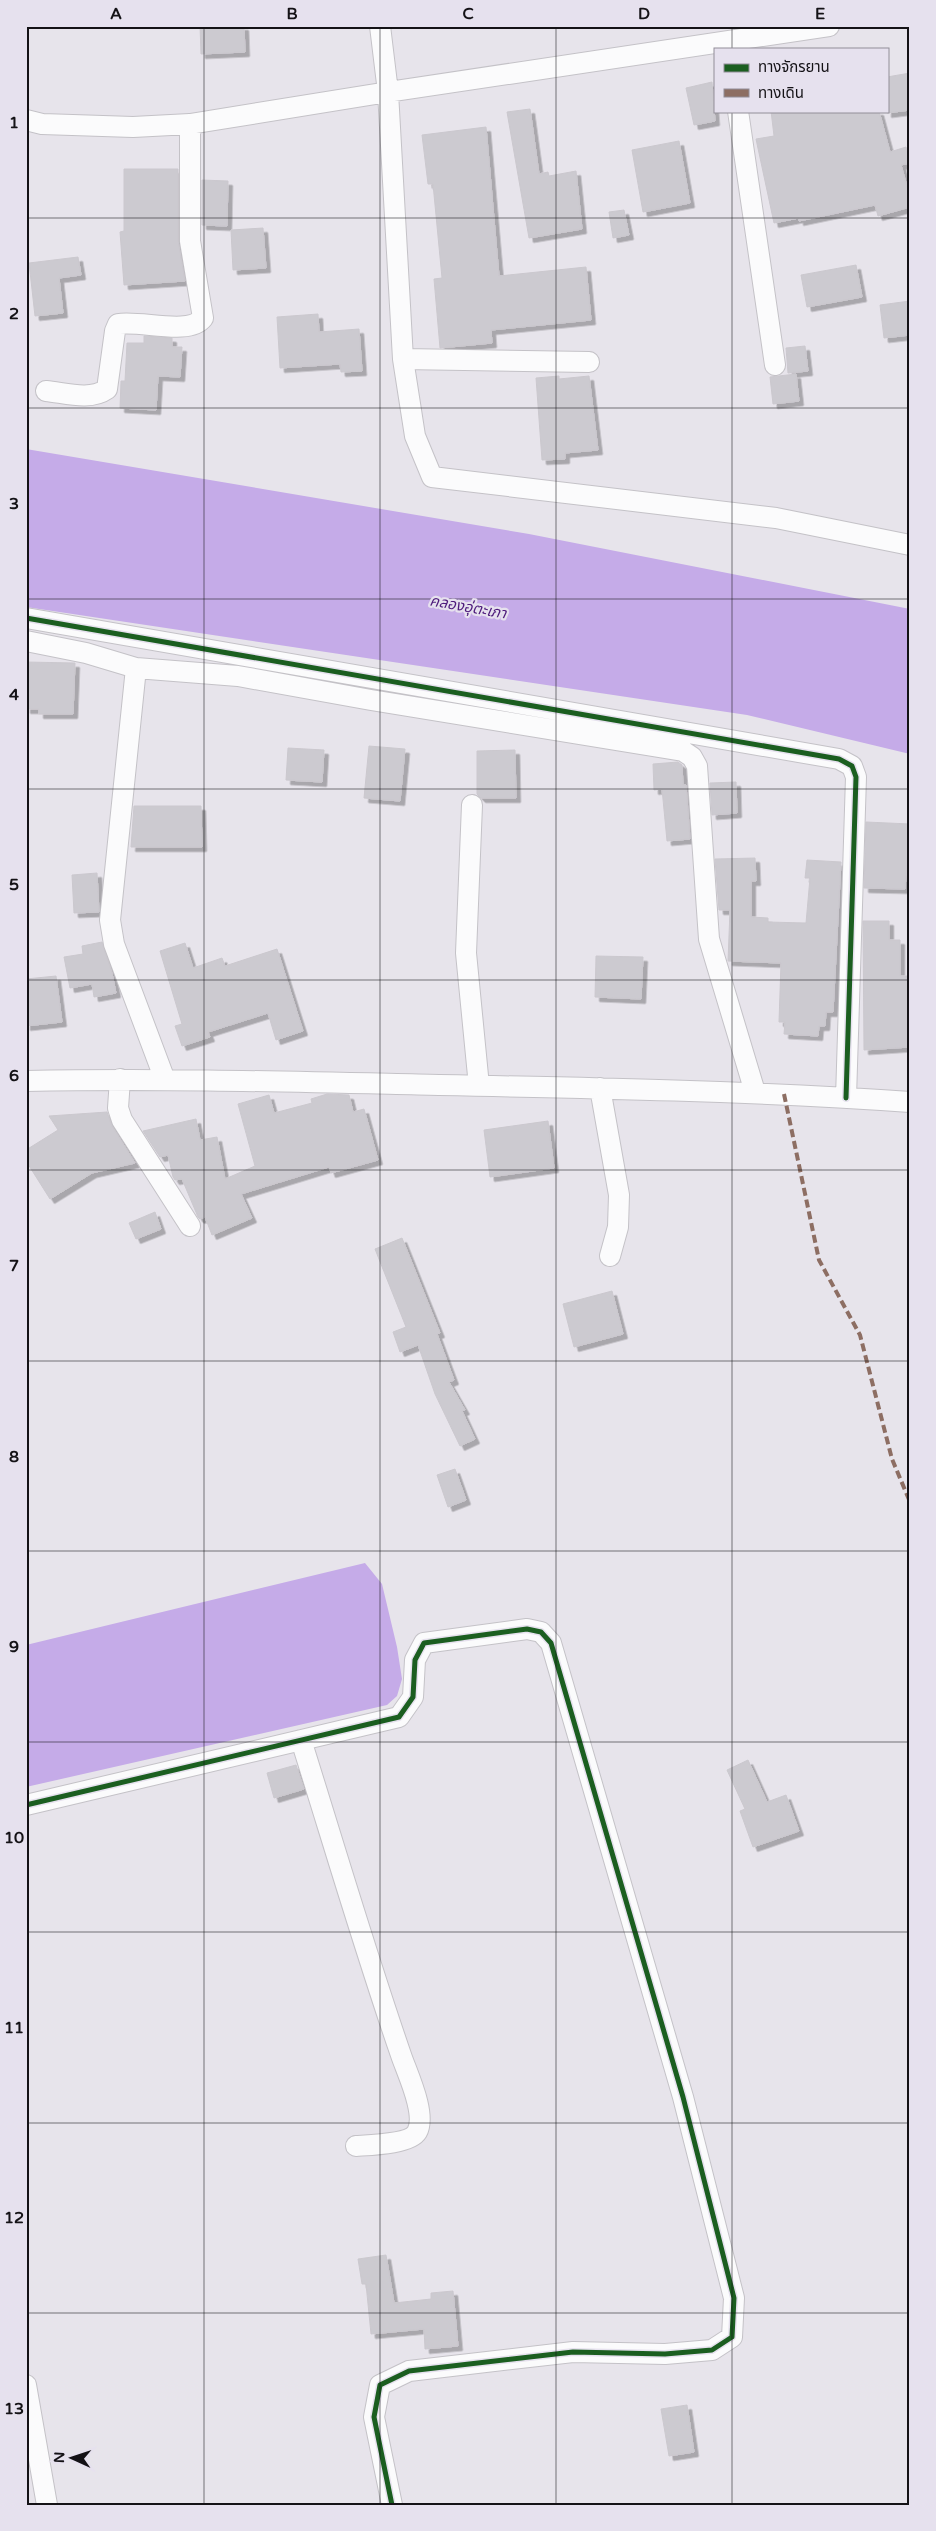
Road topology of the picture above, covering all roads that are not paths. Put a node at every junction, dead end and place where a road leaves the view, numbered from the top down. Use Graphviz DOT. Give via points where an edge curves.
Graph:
graph roads {
  1 [pos="380,26"];
  2 [pos="829,26"];
  3 [pos="716,40"];
  4 [pos="388,92"];
  5 [pos="738,112"];
  6 [pos="26,120"];
  7 [pos="190,124"];
  8 [pos="403,359"];
  9 [pos="589,362"];
  10 [pos="775,365"];
  11 [pos="46,391"];
  12 [pos="910,546"];
  13 [pos="26,618"];
  14 [pos="26,641"];
  15 [pos="136,668"];
  16 [pos="472,805"];
  17 [pos="120,1079"];
  18 [pos="165,1080"];
  19 [pos="26,1081"];
  20 [pos="480,1086"];
  21 [pos="600,1088"];
  22 [pos="755,1092"];
  23 [pos="846,1098"];
  24 [pos="910,1102"];
  25 [pos="190,1226"];
  26 [pos="610,1256"];
  27 [pos="301,1740"];
  28 [pos="26,1805"];
  29 [pos="356,2146"];
  30 [pos="26,2385"];
  31 [pos="47,2505"];
  32 [pos="392,2505"];
  1 -- 4 [label="street"];
  2 -- 3 [label="street"];
  3 -- 4 [label="street"];
  4 -- 7 [label="street"];
  4 -- 8 [label="street"];
  5 -- 10 [label="street"];
  6 -- 7 [label="street" via="42,124 124,127"];
  7 -- 11 [label="street" via="190,241 203,318 188,327 118,324 108,389 85,396"];
  8 -- 9 [label="street"];
  8 -- 12 [label="street" via="414,436 432,477 776,518"];
  13 -- 23 [label="street" via="839,759 852,766 856,777"];
  14 -- 15 [label="street" via="86,653"];
  15 -- 18 [label="street" via="110,920 114,944"];
  15 -- 22 [label="street" via="238,676 683,751 692,757 698,766 709,939"];
  16 -- 20 [label="street" via="466,953"];
  17 -- 18 [label="street"];
  17 -- 19 [label="street"];
  17 -- 25 [label="street" via="118,1108 122,1120"];
  18 -- 20 [label="street"];
  20 -- 21 [label="street"];
  21 -- 22 [label="street"];
  21 -- 26 [label="street" via="620,1195 618,1227"];
  22 -- 23 [label="street"];
  23 -- 24 [label="street"];
  27 -- 28 [label="street"];
  27 -- 29 [label="street" via="418,2104 416,2134 389,2143"];
  27 -- 32 [label="street" via="399,1717 413,1697 416,1660 424,1643 527,1629 541,1632 551,1643 683,2096 734,2298 732,2337 712,2350 665,2354 573,2352 409,2371 380,2385 374,2417"];
  30 -- 31 [label="street"];
}
